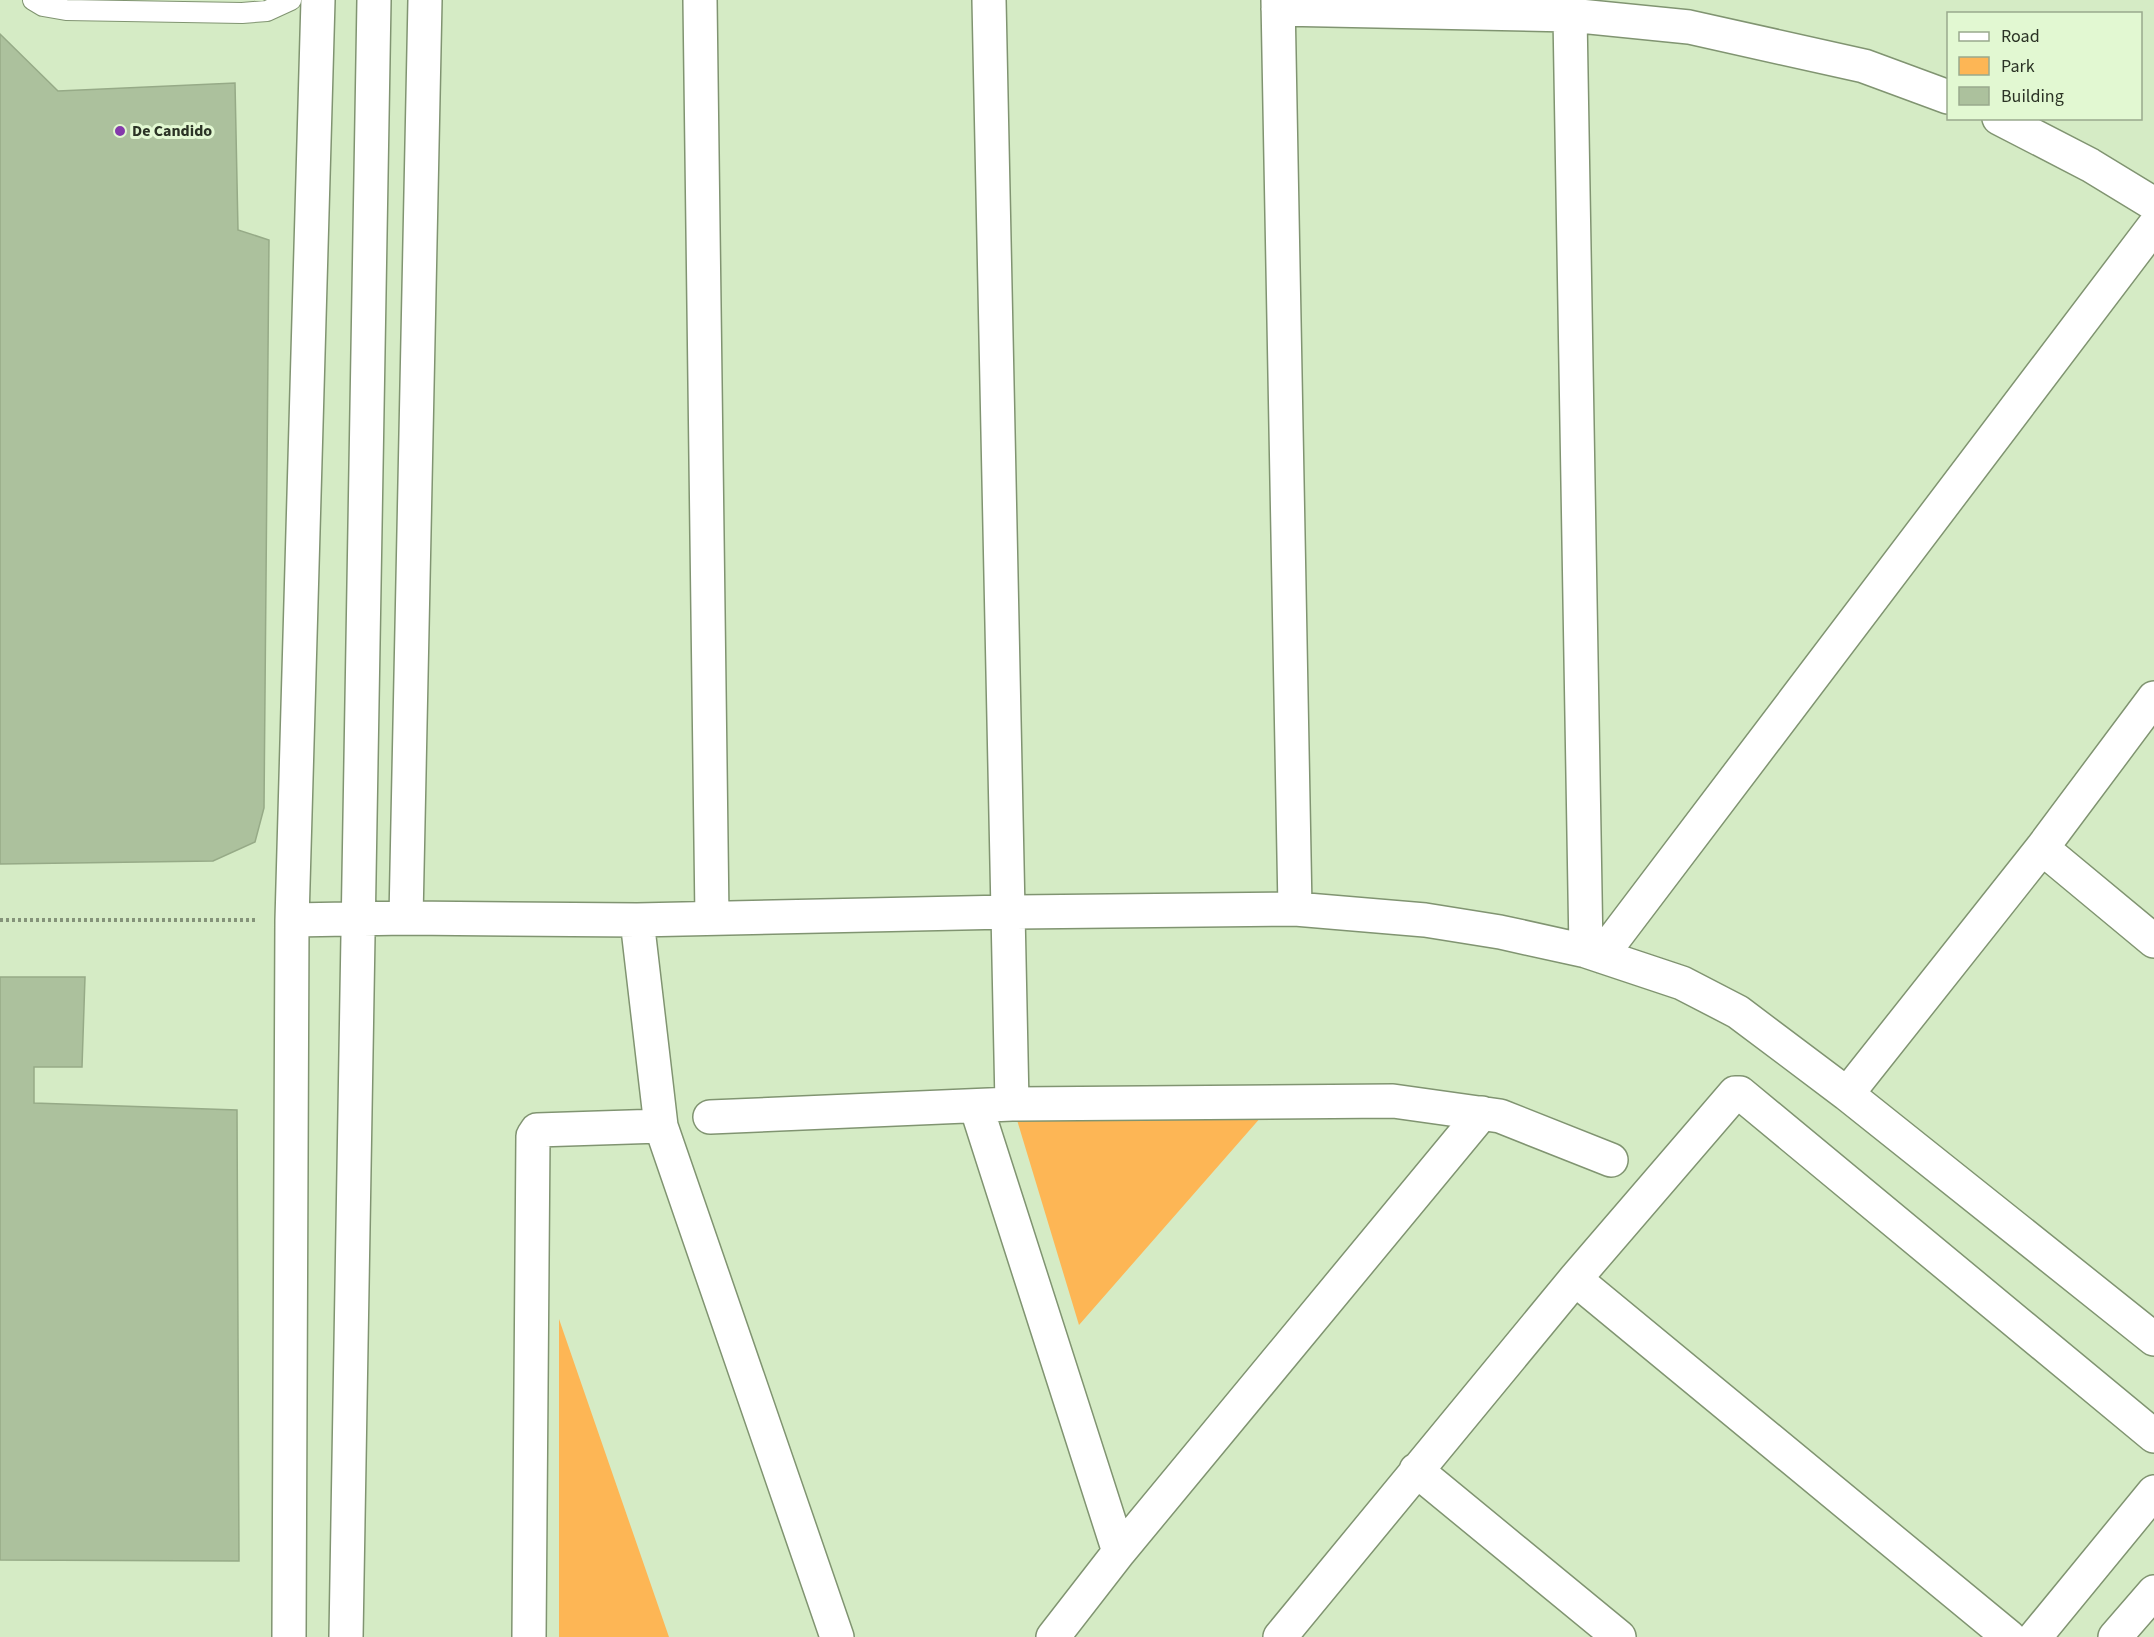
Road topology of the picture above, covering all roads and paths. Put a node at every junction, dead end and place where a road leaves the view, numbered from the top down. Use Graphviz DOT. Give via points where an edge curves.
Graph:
graph roads {
  1 [pos="33,0"];
  2 [pos="291,0"];
  3 [pos="318,0"];
  4 [pos="374,0"];
  5 [pos="425,0"];
  6 [pos="700,0"];
  7 [pos="989,0"];
  8 [pos="1278,4"];
  9 [pos="1570,15"];
  10 [pos="1947,97"];
  11 [pos="2003,120"];
  12 [pos="2154,204"];
  13 [pos="2154,226"];
  14 [pos="2154,698"];
  15 [pos="2042,848"];
  16 [pos="1295,909"];
  17 [pos="1008,912"];
  18 [pos="406,918"];
  19 [pos="712,918"];
  20 [pos="357,919"];
  21 [pos="0,920"];
  22 [pos="292,920"];
  23 [pos="637,920"];
  24 [pos="2154,941"];
  25 [pos="1594,953"];
  26 [pos="1847,1094"];
  27 [pos="1012,1104"];
  28 [pos="976,1106"];
  29 [pos="1482,1113"];
  30 [pos="710,1117"];
  31 [pos="661,1126"];
  32 [pos="1611,1160"];
  33 [pos="1575,1278"];
  34 [pos="2154,1339"];
  35 [pos="2154,1436"];
  36 [pos="1416,1470"];
  37 [pos="2154,1492"];
  38 [pos="1119,1552"];
  39 [pos="2154,1592"];
  40 [pos="289,1637"];
  41 [pos="346,1637"];
  42 [pos="529,1637"];
  43 [pos="837,1637"];
  44 [pos="1053,1637"];
  45 [pos="1280,1637"];
  46 [pos="1619,1637"];
  47 [pos="2009,1637"];
  48 [pos="2035,1637"];
  49 [pos="2115,1637"];
  1 -- 2 [label="lane" via="66,10 242,13 267,11"];
  3 -- 22 [label="street"];
  4 -- 20 [label="street"];
  5 -- 18 [label="street"];
  6 -- 19 [label="street"];
  7 -- 17 [label="street"];
  8 -- 9 [label="street"];
  8 -- 16 [label="street"];
  9 -- 10 [label="street" via="1689,27 1864,66"];
  9 -- 25 [label="street"];
  11 -- 12 [label="street"];
  13 -- 25 [label="street"];
  14 -- 15 [label="street"];
  15 -- 24 [label="street"];
  15 -- 26 [label="street"];
  16 -- 17 [label="street"];
  16 -- 25 [label="street" via="1425,920"];
  17 -- 19 [label="street"];
  17 -- 27 [label="street"];
  18 -- 20 [label="street"];
  18 -- 23 [label="street"];
  19 -- 23 [label="street"];
  20 -- 22 [label="street"];
  20 -- 41 [label="street"];
  21 -- 22 [label="path"];
  22 -- 40 [label="street"];
  23 -- 31 [label="street"];
  25 -- 26 [label="street" via="1682,983 1738,1012"];
  26 -- 34 [label="street"];
  27 -- 28 [label="street"];
  27 -- 29 [label="street" via="1393,1101"];
  28 -- 30 [label="street"];
  28 -- 38 [label="street"];
  29 -- 32 [label="street" via="1517,1122"];
  29 -- 38 [label="street"];
  31 -- 42 [label="street" via="537,1130 533,1136"];
  31 -- 43 [label="street"];
  33 -- 35 [label="street" via="1738,1093"];
  33 -- 36 [label="street"];
  33 -- 47 [label="street"];
  36 -- 45 [label="street"];
  36 -- 46 [label="street"];
  37 -- 48 [label="street"];
  38 -- 44 [label="street"];
  39 -- 49 [label="street"];
}
